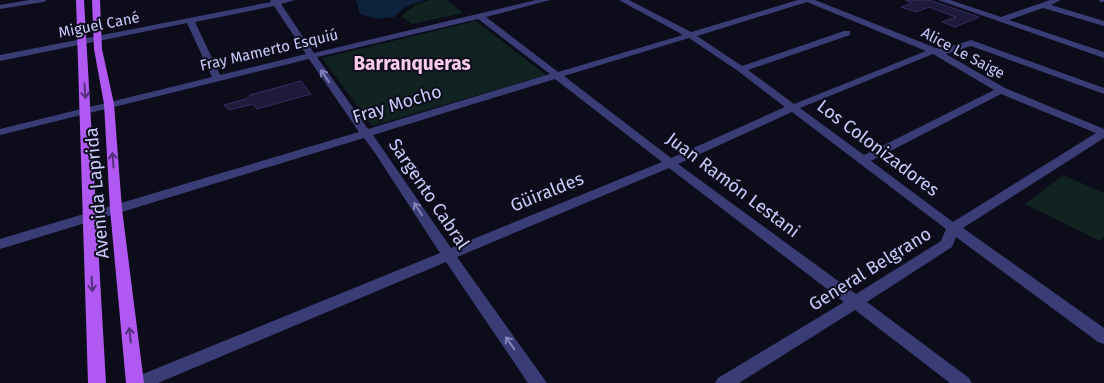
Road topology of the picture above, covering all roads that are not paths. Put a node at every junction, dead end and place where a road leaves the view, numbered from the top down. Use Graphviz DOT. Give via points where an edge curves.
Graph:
graph roads {
  1 [pos="42,0"];
  2 [pos="80,0"];
  3 [pos="96,0"];
  4 [pos="291,0"];
  5 [pos="546,0"];
  6 [pos="623,0"];
  7 [pos="807,0"];
  8 [pos="942,0"];
  9 [pos="1057,0"];
  10 [pos="275,1"];
  11 [pos="789,2"];
  12 [pos="1043,5"];
  13 [pos="0,7"];
  14 [pos="480,16"];
  15 [pos="190,20"];
  16 [pos="1002,20"];
  17 [pos="1104,24"];
  18 [pos="847,33"];
  19 [pos="690,35"];
  20 [pos="97,39"];
  21 [pos="82,42"];
  22 [pos="934,52"];
  23 [pos="1104,55"];
  24 [pos="311,56"];
  25 [pos="0,58"];
  26 [pos="741,69"];
  27 [pos="556,76"];
  28 [pos="217,78"];
  29 [pos="1001,90"];
  30 [pos="1104,91"];
  31 [pos="109,104"];
  32 [pos="792,108"];
  33 [pos="86,111"];
  34 [pos="0,132"];
  35 [pos="365,133"];
  36 [pos="1104,133"];
  37 [pos="864,160"];
  38 [pos="670,163"];
  39 [pos="116,209"];
  40 [pos="88,217"];
  41 [pos="953,228"];
  42 [pos="0,244"];
  43 [pos="448,254"];
  44 [pos="856,302"];
  45 [pos="1104,337"];
  46 [pos="97,383"];
  47 [pos="135,383"];
  48 [pos="139,383"];
  49 [pos="538,383"];
  50 [pos="724,383"];
  51 [pos="963,383"];
  1 -- 13 [label="street"];
  2 -- 21 [label="main road, Avenida Laprida"];
  3 -- 20 [label="main road, Avenida Laprida"];
  4 -- 10 [label="street, Miguel Cané"];
  5 -- 14 [label="street, Fray Mamerto Esquiú"];
  6 -- 19 [label="street, Los Colonizadores"];
  7 -- 11 [label="street, Fray Mocho"];
  7 -- 22 [label="street, Alice Le Saige"];
  8 -- 16 [label="street"];
  9 -- 12 [label="street"];
  10 -- 15 [label="street, Miguel Cané"];
  10 -- 24 [label="street, Sargento Cabral"];
  11 -- 19 [label="street, Fray Mocho"];
  12 -- 16 [label="street"];
  12 -- 17 [label="street"];
  14 -- 24 [label="street, Fray Mamerto Esquiú"];
  14 -- 27 [label="street, Juan Ramón Lestani"];
  15 -- 20 [label="street, Miguel Cané"];
  15 -- 28 [label="street"];
  16 -- 23 [label="street"];
  18 -- 26 [label="street"];
  19 -- 26 [label="street, Los Colonizadores"];
  19 -- 27 [label="street, Fray Mocho"];
  20 -- 21 [label="street, Miguel Cané"];
  20 -- 31 [label="main road, Avenida Laprida"];
  21 -- 25 [label="street, Miguel Cané"];
  21 -- 33 [label="main road, Avenida Laprida, one-way"];
  22 -- 29 [label="street, Alice Le Saige"];
  22 -- 30 [label="street, Güiraldes" via="971,43"];
  22 -- 32 [label="street, Güiraldes"];
  24 -- 28 [label="street, Fray Mamerto Esquiú"];
  35 -- 24 [label="street, Sargento Cabral, one-way"];
  26 -- 32 [label="street, Los Colonizadores"];
  27 -- 35 [label="street, Fray Mocho"];
  27 -- 38 [label="street, Juan Ramón Lestani"];
  28 -- 31 [label="street, Fray Mamerto Esquiú"];
  29 -- 36 [label="street, Alice Le Saige"];
  29 -- 37 [label="street"];
  31 -- 33 [label="street, Fray Mamerto Esquiú"];
  39 -- 31 [label="main road, Avenida Laprida, one-way"];
  32 -- 37 [label="street, Los Colonizadores"];
  32 -- 38 [label="street, Güiraldes"];
  33 -- 34 [label="street, Fray Mamerto Esquiú"];
  33 -- 40 [label="main road, Avenida Laprida"];
  35 -- 39 [label="street, Fray Mocho"];
  43 -- 35 [label="street, Sargento Cabral, one-way"];
  36 -- 41 [label="street, General Belgrano"];
  37 -- 41 [label="street, Los Colonizadores"];
  38 -- 43 [label="street, Güiraldes"];
  38 -- 44 [label="street, Juan Ramón Lestani"];
  39 -- 40 [label="street, Fray Mocho"];
  47 -- 39 [label="main road, Avenida Laprida, one-way"];
  40 -- 42 [label="street, Fray Mocho"];
  40 -- 46 [label="main road, Avenida Laprida, one-way"];
  41 -- 44 [label="street, General Belgrano" via="947,244"];
  41 -- 45 [label="street, Los Colonizadores"];
  43 -- 48 [label="street, Güiraldes"];
  49 -- 43 [label="street, Sargento Cabral, one-way"];
  44 -- 50 [label="street, General Belgrano"];
  44 -- 51 [label="street, Juan Ramón Lestani"];
}
